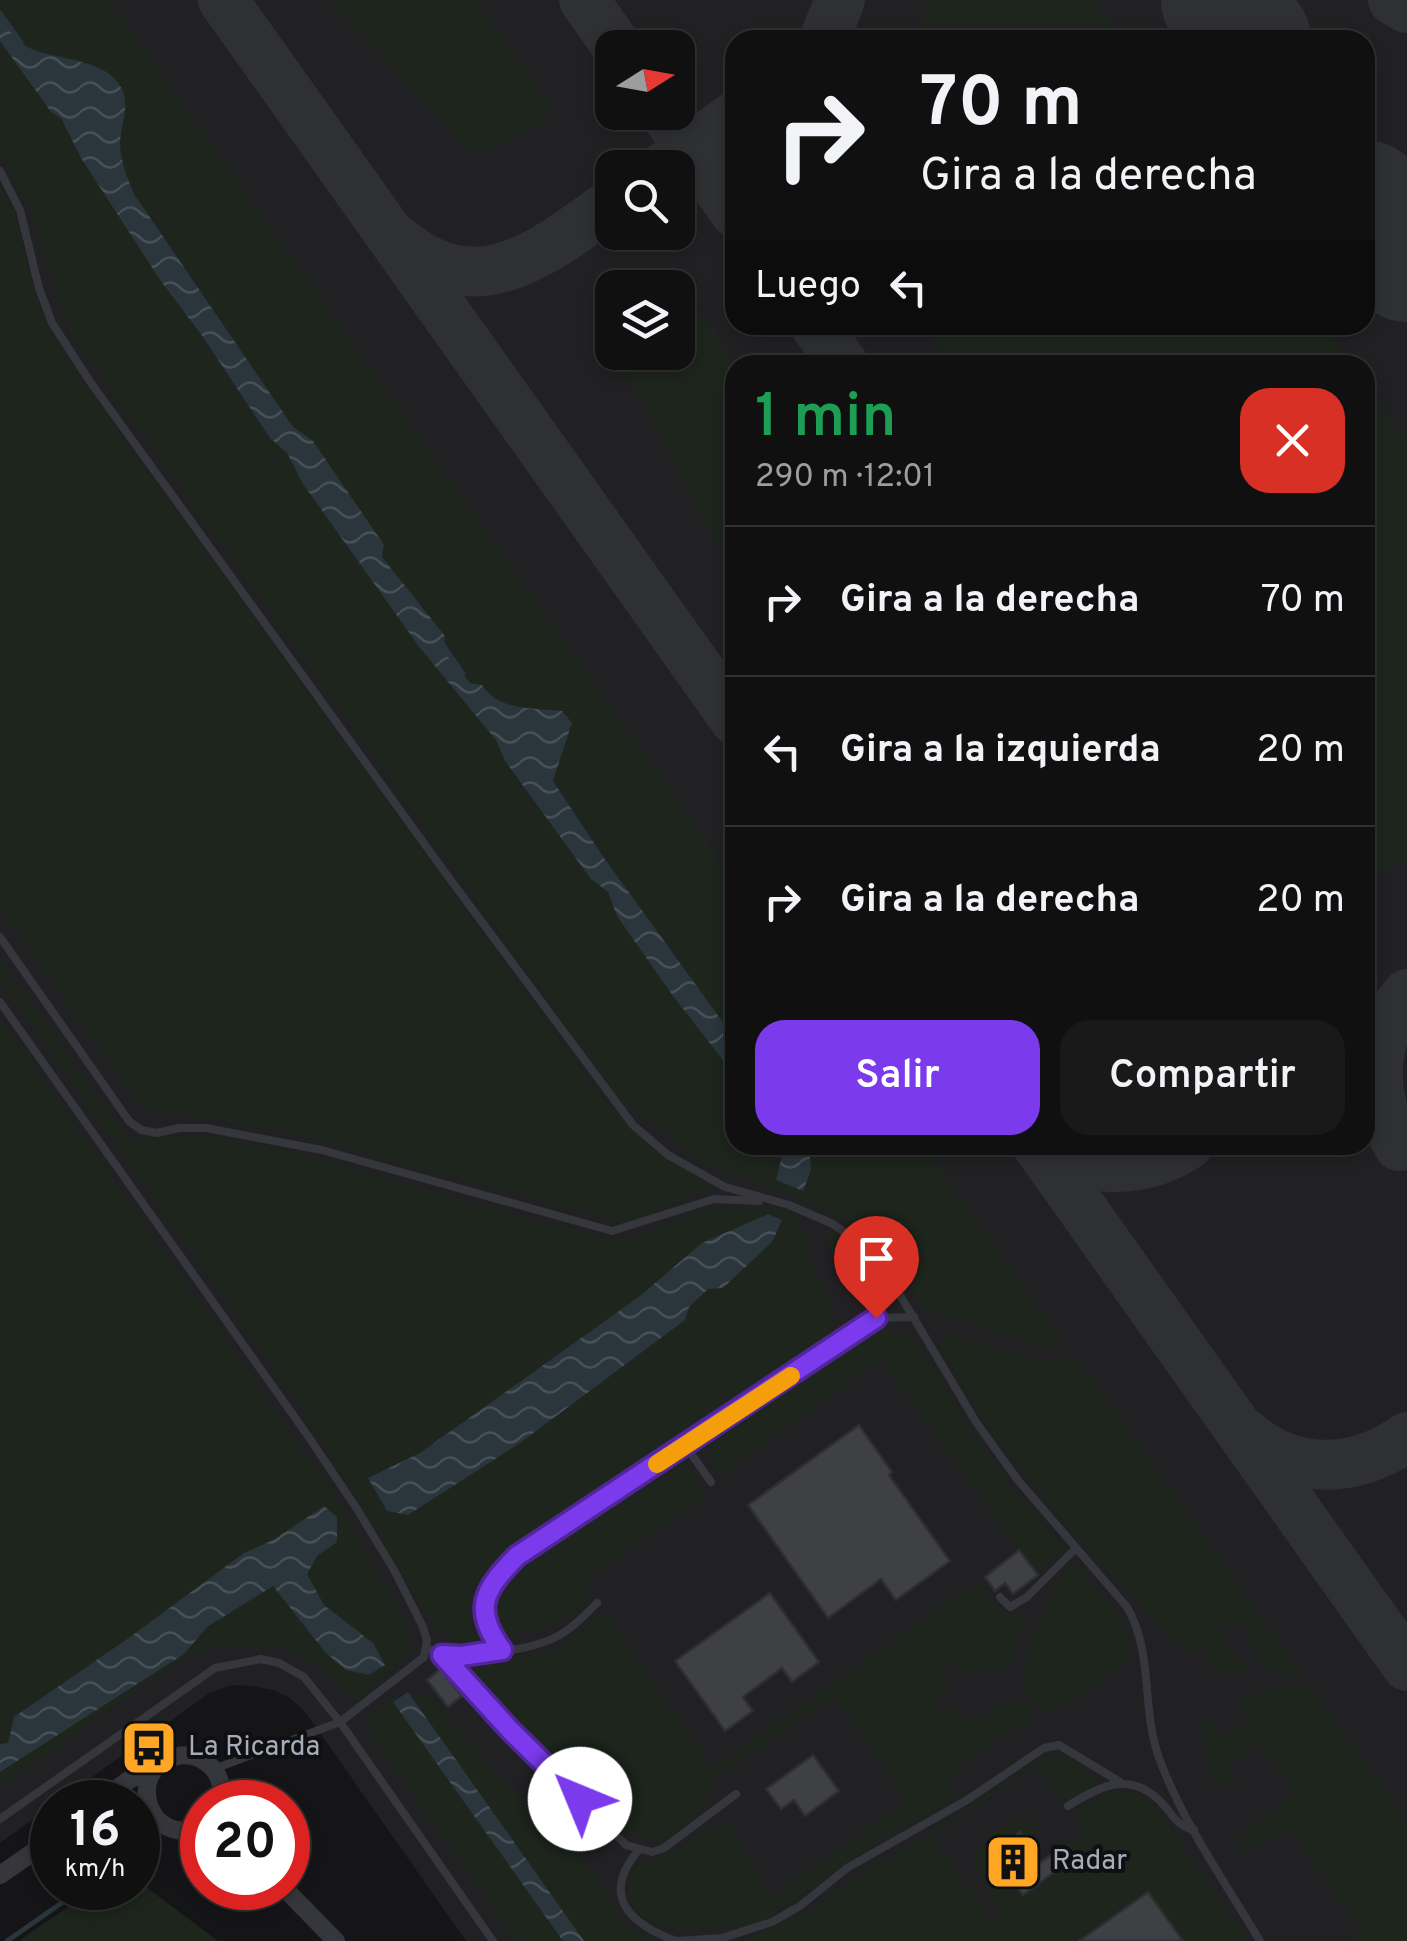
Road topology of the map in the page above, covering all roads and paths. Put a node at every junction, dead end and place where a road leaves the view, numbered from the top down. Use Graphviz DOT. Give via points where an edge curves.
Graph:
graph roads {
  1 [pos="0,171"];
  2 [pos="0,937"];
  3 [pos="0,1002"];
  4 [pos="788,1205"];
  5 [pos="914,1316"];
  6 [pos="685,1445"];
  7 [pos="711,1482"];
  8 [pos="1076,1548"];
  9 [pos="1000,1597"];
  10 [pos="598,1603"];
  11 [pos="428,1648"];
  12 [pos="502,1650"];
  13 [pos="442,1655"];
  14 [pos="340,1722"];
  15 [pos="157,1767"];
  16 [pos="214,1769"];
  17 [pos="129,1780"];
  18 [pos="219,1780"];
  19 [pos="1120,1782"];
  20 [pos="736,1794"];
  21 [pos="1068,1806"];
  22 [pos="0,1819"];
  23 [pos="161,1823"];
  24 [pos="1194,1830"];
  25 [pos="180,1831"];
  26 [pos="638,1851"];
  27 [pos="30,1855"];
  28 [pos="0,1876"];
  29 [pos="306,1910"];
  30 [pos="336,1941"];
  31 [pos="493,1941"];
  32 [pos="676,1941"];
  33 [pos="1260,1941"];
  1 -- 4 [label="lane" via="20,210 52,324 81,368 633,1126 668,1156 725,1187"];
  2 -- 4 [label="lane" via="129,1121 142,1130 206,1128 270,1138 612,1230 714,1199"];
  3 -- 11 [label="lane" via="326,1463 394,1570"];
  4 -- 5 [label="lane" via="834,1224 876,1255"];
  5 -- 6 [label="lane" via="876,1318"];
  5 -- 8 [label="lane" via="976,1422"];
  6 -- 7 [label="lane"];
  6 -- 12 [label="lane" via="517,1556 493,1581 484,1618"];
  8 -- 9 [label="lane" via="1027,1597 1010,1606"];
  8 -- 24 [label="lane" via="1137,1624 1152,1734"];
  10 -- 12 [label="lane" via="552,1640"];
  11 -- 13 [label="lane"];
  11 -- 14 [label="lane"];
  12 -- 13 [label="lane"];
  13 -- 26 [label="lane"];
  14 -- 16 [label="lane"];
  14 -- 22 [label="lane" via="304,1677 261,1659 236,1662 215,1668"];
  14 -- 31 [label="lane"];
  15 -- 16 [label="street" via="186,1755"];
  15 -- 17 [label="street"];
  15 -- 23 [label="street" via="146,1796"];
  16 -- 18 [label="street"];
  19 -- 21 [label="lane"];
  19 -- 24 [label="lane" via="1146,1791 1182,1827"];
  19 -- 32 [label="lane" via="1059,1746 1044,1748 847,1868 772,1922 722,1938"];
  20 -- 26 [label="lane" via="664,1848"];
  23 -- 25 [label="street"];
  24 -- 33 [label="lane"];
  26 -- 32 [label="lane" via="623,1868 625,1910 651,1932"];
  27 -- 28 [label="street"];
  29 -- 30 [label="street"];
}
